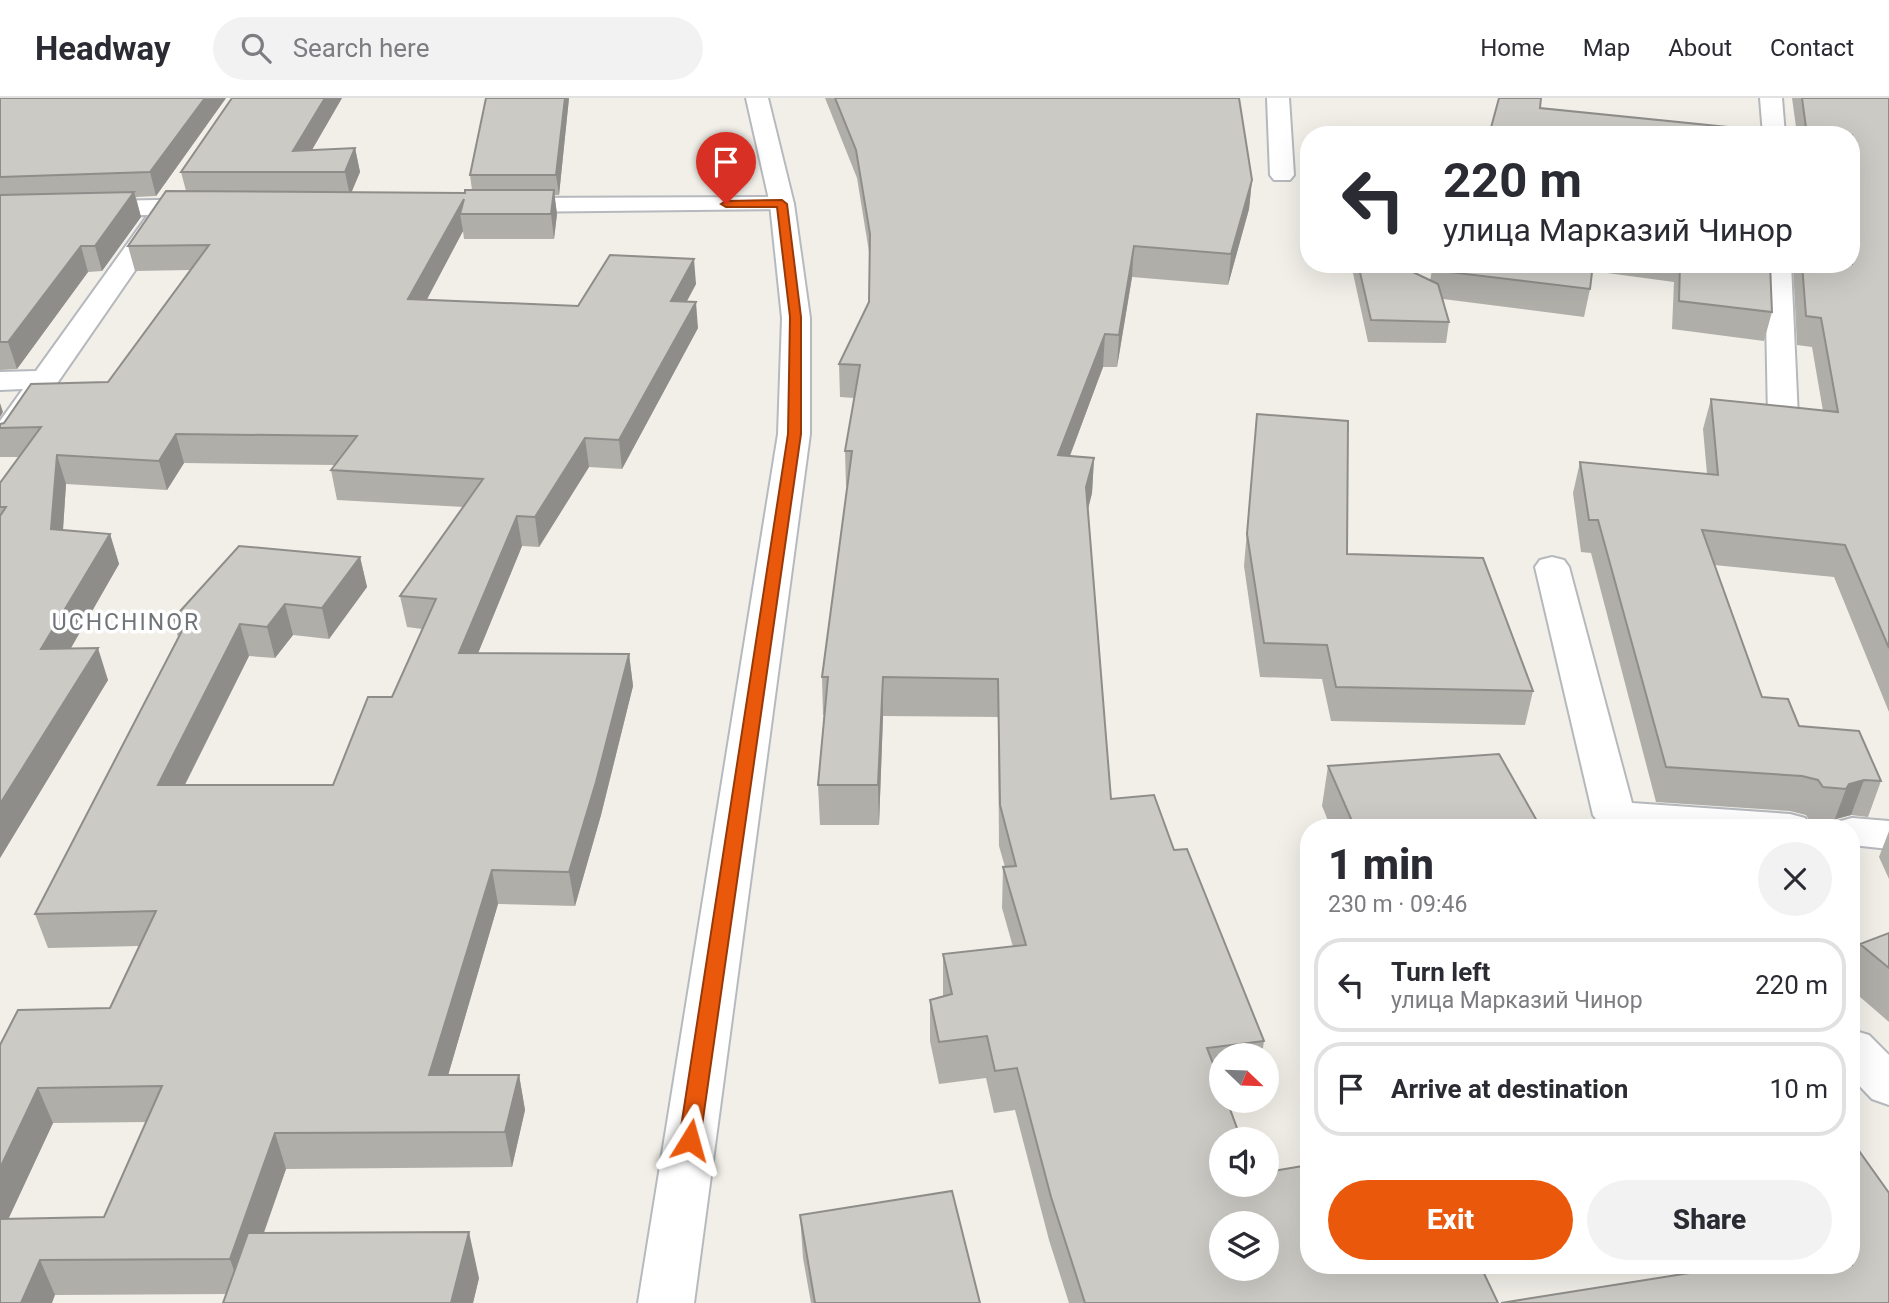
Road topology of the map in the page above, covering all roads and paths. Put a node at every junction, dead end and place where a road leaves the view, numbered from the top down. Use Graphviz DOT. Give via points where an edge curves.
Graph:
graph roads {
  1 [pos="757,98"];
  2 [pos="1278,98"];
  3 [pos="1771,98"];
  4 [pos="1773,126"];
  5 [pos="1282,175"];
  6 [pos="174,195"];
  7 [pos="782,204"];
  8 [pos="474,205"];
  9 [pos="236,206"];
  10 [pos="0,210"];
  11 [pos="1778,273"];
  12 [pos="45,380"];
  13 [pos="0,381"];
  14 [pos="1783,418"];
  15 [pos="0,443"];
  16 [pos="1552,567"];
  17 [pos="1621,819"];
  18 [pos="1860,833"];
  19 [pos="1889,835"];
  20 [pos="1860,1056"];
  21 [pos="1889,1086"];
  22 [pos="666,1303"];
  1 -- 7 [label="street"];
  2 -- 5 [label="street"];
  3 -- 4 [label="street"];
  6 -- 9 [label="street"];
  6 -- 10 [label="street"];
  6 -- 12 [label="street"];
  7 -- 8 [label="street"];
  7 -- 22 [label="street" via="796,317 794,434"];
  11 -- 14 [label="street"];
  12 -- 13 [label="street"];
  12 -- 15 [label="street"];
  16 -- 17 [label="street"];
  18 -- 19 [label="street"];
  20 -- 21 [label="street"];
}
